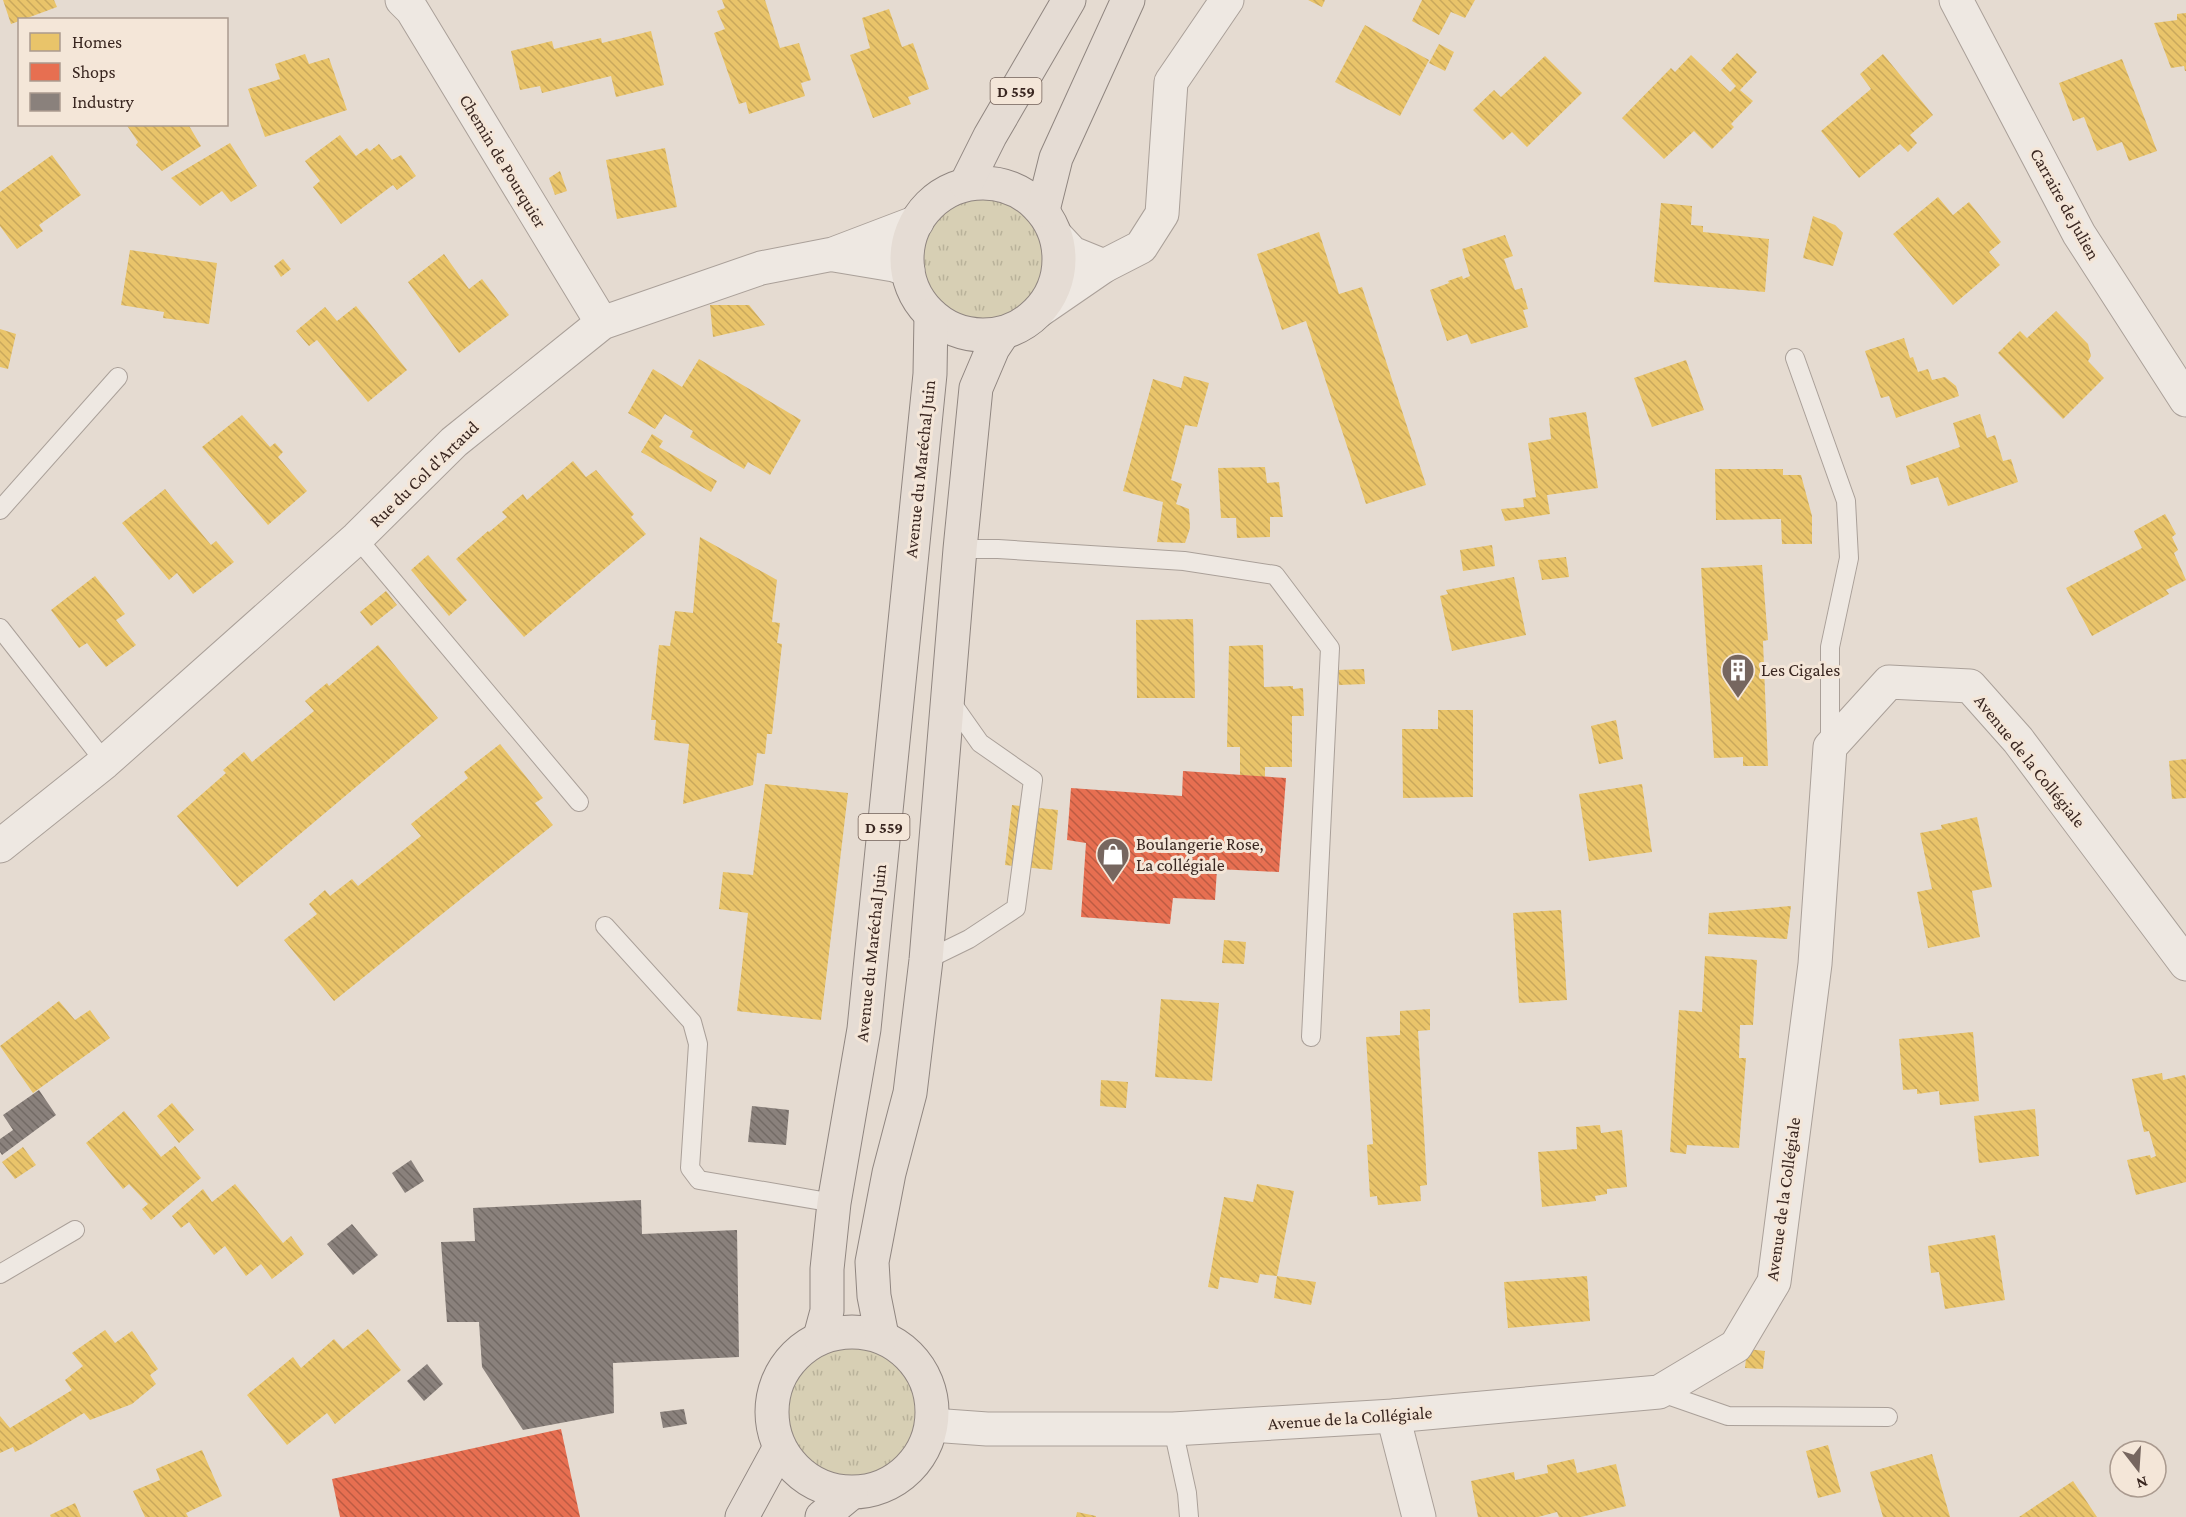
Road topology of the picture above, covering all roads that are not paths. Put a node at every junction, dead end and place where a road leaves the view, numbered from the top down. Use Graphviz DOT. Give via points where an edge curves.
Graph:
graph roads {
  1 [pos="402,0"];
  2 [pos="1069,0"];
  3 [pos="1128,0"];
  4 [pos="1227,0"];
  5 [pos="1956,0"];
  6 [pos="966,184"];
  7 [pos="1042,210"];
  8 [pos="917,222"];
  9 [pos="1058,238"];
  10 [pos="833,254"];
  11 [pos="1104,266"];
  12 [pos="908,270"];
  13 [pos="1041,310"];
  14 [pos="931,315"];
  15 [pos="602,323"];
  16 [pos="1003,333"];
  17 [pos="1795,358"];
  18 [pos="118,377"];
  19 [pos="2186,400"];
  20 [pos="0,510"];
  21 [pos="357,538"];
  22 [pos="960,549"];
  23 [pos="0,628"];
  24 [pos="949,698"];
  25 [pos="1830,747"];
  26 [pos="105,762"];
  27 [pos="579,802"];
  28 [pos="0,846"];
  29 [pos="605,926"];
  30 [pos="926,960"];
  31 [pos="2186,964"];
  32 [pos="1311,1037"];
  33 [pos="834,1203"];
  34 [pos="75,1230"];
  35 [pos="0,1274"];
  36 [pos="882,1336"];
  37 [pos="820,1337"];
  38 [pos="1659,1392"];
  39 [pos="1393,1416"];
  40 [pos="1888,1417"];
  41 [pos="932,1425"];
  42 [pos="1173,1429"];
  43 [pos="779,1449"];
  44 [pos="851,1493"];
  45 [pos="742,1517"];
  46 [pos="822,1517"];
  47 [pos="1189,1517"];
  48 [pos="1419,1517"];
  1 -- 15 [label="street, Chemin de Pourquier" via="412,10"];
  2 -- 6 [label="main road, D 559"];
  3 -- 7 [label="main road" via="1056,158"];
  4 -- 11 [label="street" via="1171,82 1162,214 1142,247"];
  5 -- 19 [label="street, Carraire de Julien" via="2079,234"];
  6 -- 7 [label="main road" via="988,182 1008,186"];
  6 -- 8 [label="main road" via="943,193 924,209"];
  7 -- 9 [label="main road"];
  8 -- 10 [label="street, Rue du Col d'Artaud"];
  8 -- 12 [label="main road" via="906,255"];
  9 -- 11 [label="street" via="1072,254"];
  9 -- 13 [label="main road" via="1059,270 1053,291"];
  10 -- 12 [label="street, Rue du Col d'Artaud"];
  10 -- 15 [label="street, Rue du Col d'Artaud" via="761,268"];
  11 -- 13 [label="street"];
  12 -- 14 [label="main road" via="917,298"];
  13 -- 16 [label="main road"];
  14 -- 16 [label="main road" via="964,333"];
  14 -- 33 [label="main road, Avenue du Maréchal Juin / D 559" via="930,374 864,1029"];
  15 -- 21 [label="street, Rue du Col d'Artaud" via="454,442"];
  16 -- 22 [label="main road, D 559" via="976,388"];
  17 -- 25 [label="lane" via="1846,501 1849,558 1830,647"];
  18 -- 20 [label="lane"];
  21 -- 26 [label="street, Rue du Col d'Artaud"];
  21 -- 27 [label="lane"];
  22 -- 24 [label="main road, D 559"];
  22 -- 32 [label="lane" via="1184,561 1275,575 1330,648"];
  23 -- 26 [label="lane"];
  24 -- 30 [label="main road, D 559"];
  24 -- 30 [label="lane" via="980,743 1033,780 1016,908 969,939"];
  25 -- 31 [label="street, Avenue de la Collégiale" via="1889,682 1970,686 2018,740"];
  25 -- 38 [label="street, Avenue de la Collégiale" via="1815,964 1774,1282 1736,1346"];
  26 -- 28 [label="street, Rue du Col d'Artaud"];
  29 -- 33 [label="lane" via="692,1022 698,1044 690,1168 699,1180"];
  30 -- 36 [label="main road, D 559" via="910,1093 889,1173 872,1263"];
  33 -- 37 [label="main road, Avenue du Maréchal Juin / D 559" via="827,1311"];
  34 -- 35 [label="lane"];
  36 -- 37 [label="main road" via="861,1331"];
  36 -- 41 [label="main road" via="917,1363 928,1382"];
  37 -- 43 [label="main road" via="798,1352 781,1372 772,1397 772,1424"];
  38 -- 39 [label="street, Avenue de la Collégiale"];
  38 -- 40 [label="lane" via="1728,1416"];
  39 -- 42 [label="street, Avenue de la Collégiale"];
  39 -- 48 [label="street"];
  41 -- 42 [label="street, Avenue de la Collégiale" via="987,1429"];
  41 -- 44 [label="main road" via="922,1452 904,1473 879,1488"];
  42 -- 47 [label="lane"];
  43 -- 44 [label="main road" via="792,1467 809,1480"];
  43 -- 45 [label="main road"];
  44 -- 46 [label="main road"];
}
